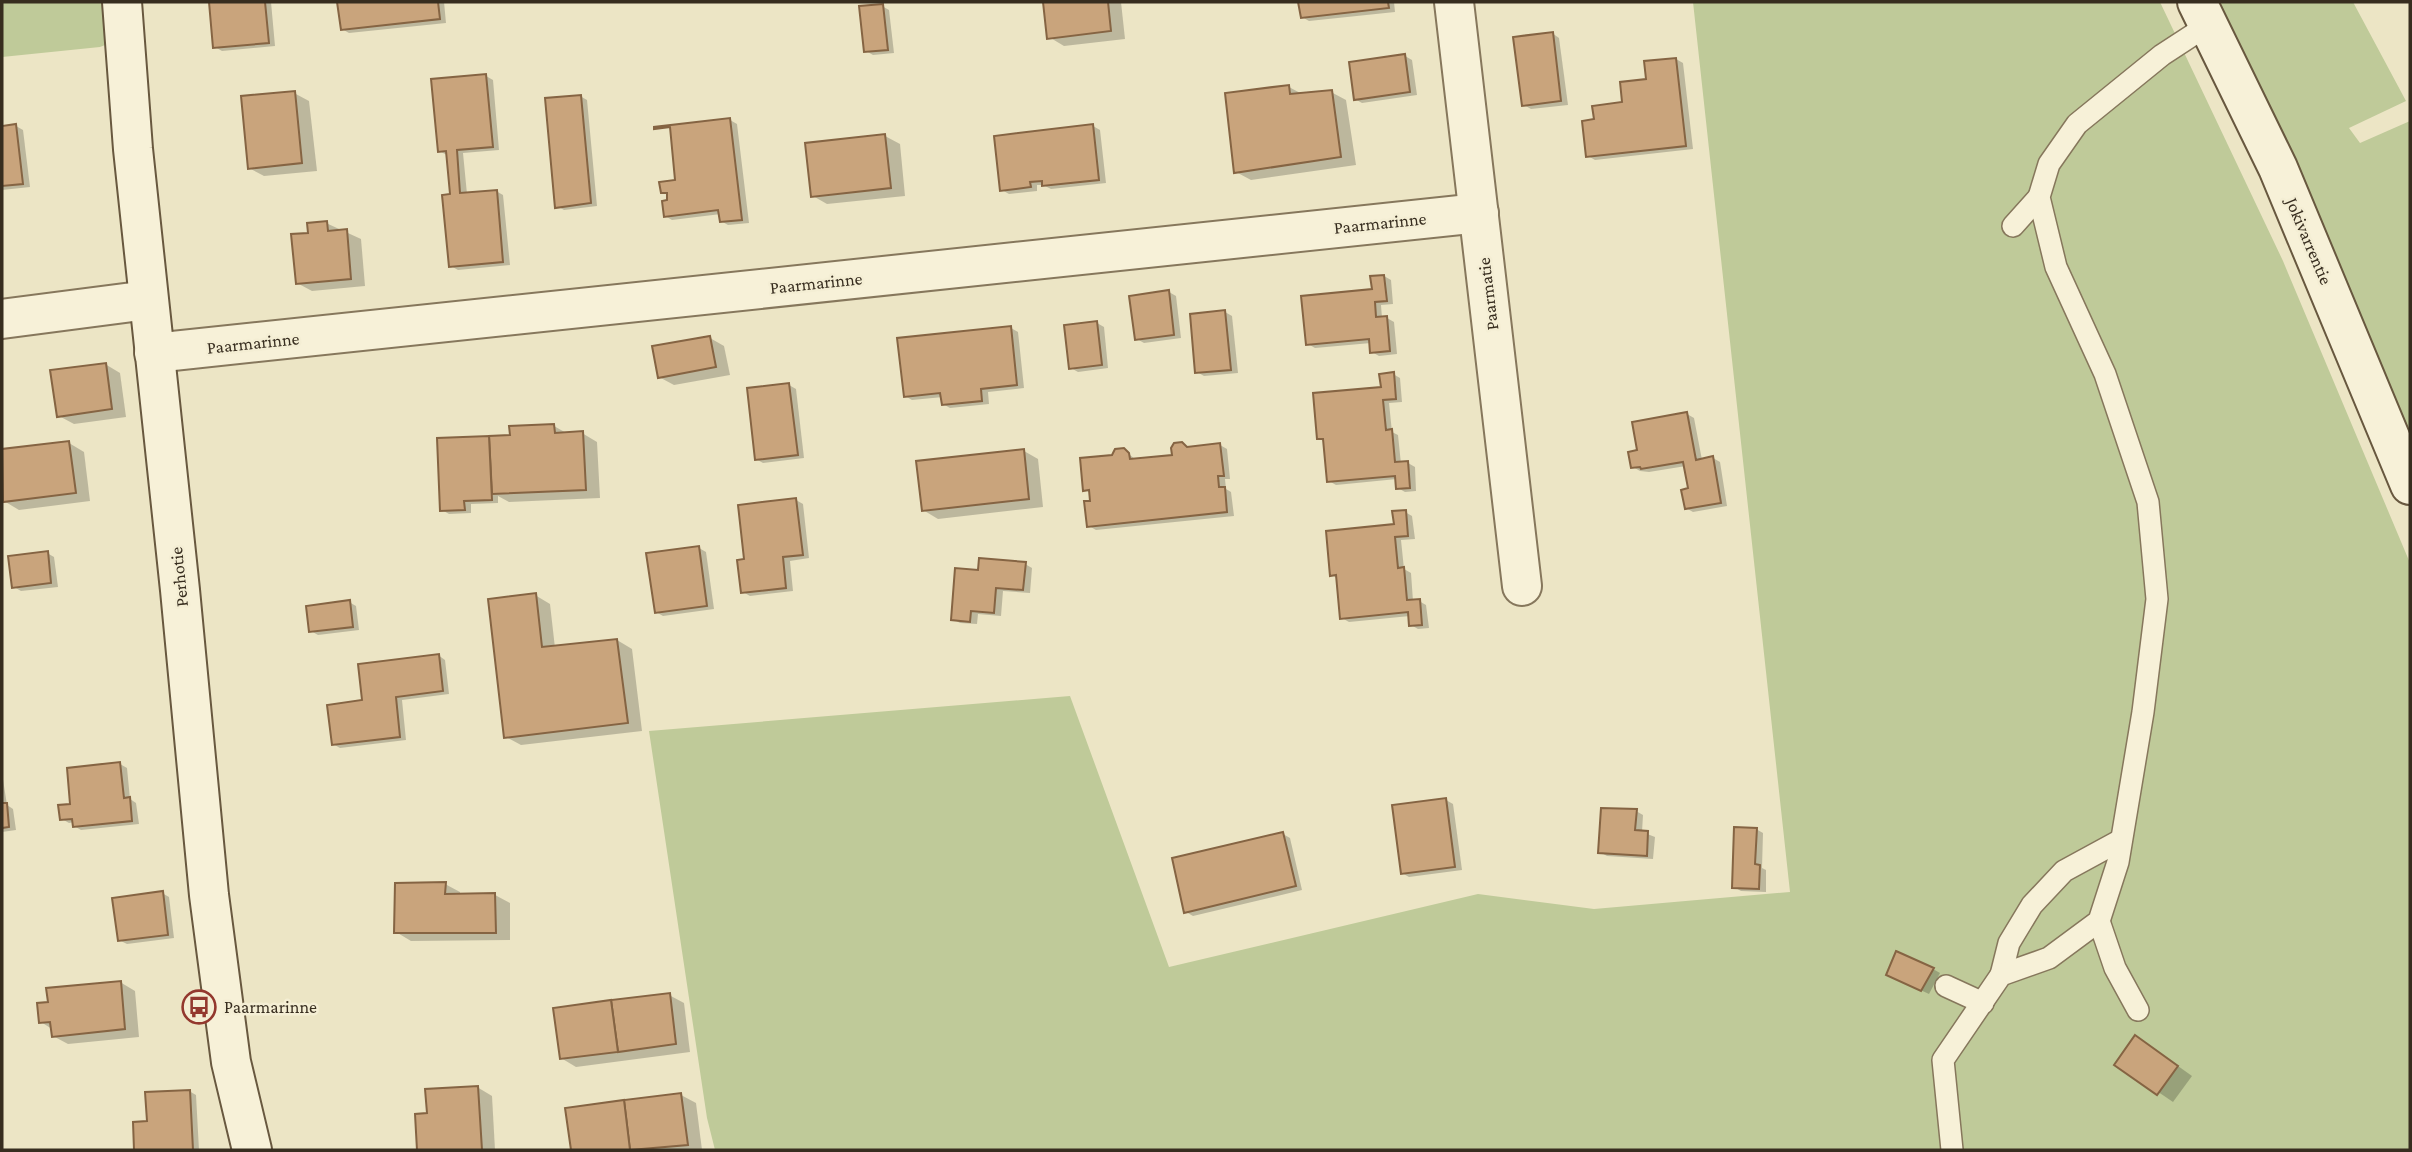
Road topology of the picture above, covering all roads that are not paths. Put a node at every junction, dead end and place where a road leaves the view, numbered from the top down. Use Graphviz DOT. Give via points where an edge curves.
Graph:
graph roads {
  1 [pos="121,2"];
  2 [pos="1454,2"];
  3 [pos="2203,13"];
  4 [pos="2039,197"];
  5 [pos="1479,213"];
  6 [pos="2012,226"];
  7 [pos="148,300"];
  8 [pos="2,319"];
  9 [pos="154,353"];
  10 [pos="2410,485"];
  11 [pos="1522,586"];
  12 [pos="2121,840"];
  13 [pos="2099,921"];
  14 [pos="2001,975"];
  15 [pos="1947,986"];
  16 [pos="1983,1003"];
  17 [pos="2138,1010"];
  18 [pos="252,1150"];
  19 [pos="1952,1150"];
  1 -- 7 [label="street, Perhotie"];
  2 -- 5 [label="street, Paarmatie"];
  3 -- 4 [label="lane" via="2162,55 2077,124 2049,164"];
  3 -- 10 [label="street, Jokivarrentie" via="2278,168"];
  4 -- 6 [label="lane"];
  4 -- 12 [label="lane" via="2056,267 2105,374 2148,502 2157,599"];
  5 -- 9 [label="street, Paarmarinne"];
  5 -- 11 [label="street, Paarmatie"];
  7 -- 8 [label="street"];
  7 -- 9 [label="street, Perhotie"];
  9 -- 18 [label="street, Perhotie" via="219,982 231,1062"];
  12 -- 13 [label="lane"];
  12 -- 14 [label="lane" via="2063,871 2032,905 2009,943"];
  13 -- 14 [label="lane" via="2049,958"];
  13 -- 17 [label="lane" via="2115,968"];
  14 -- 16 [label="lane"];
  15 -- 16 [label="lane"];
  16 -- 19 [label="lane" via="1943,1060"];
}
